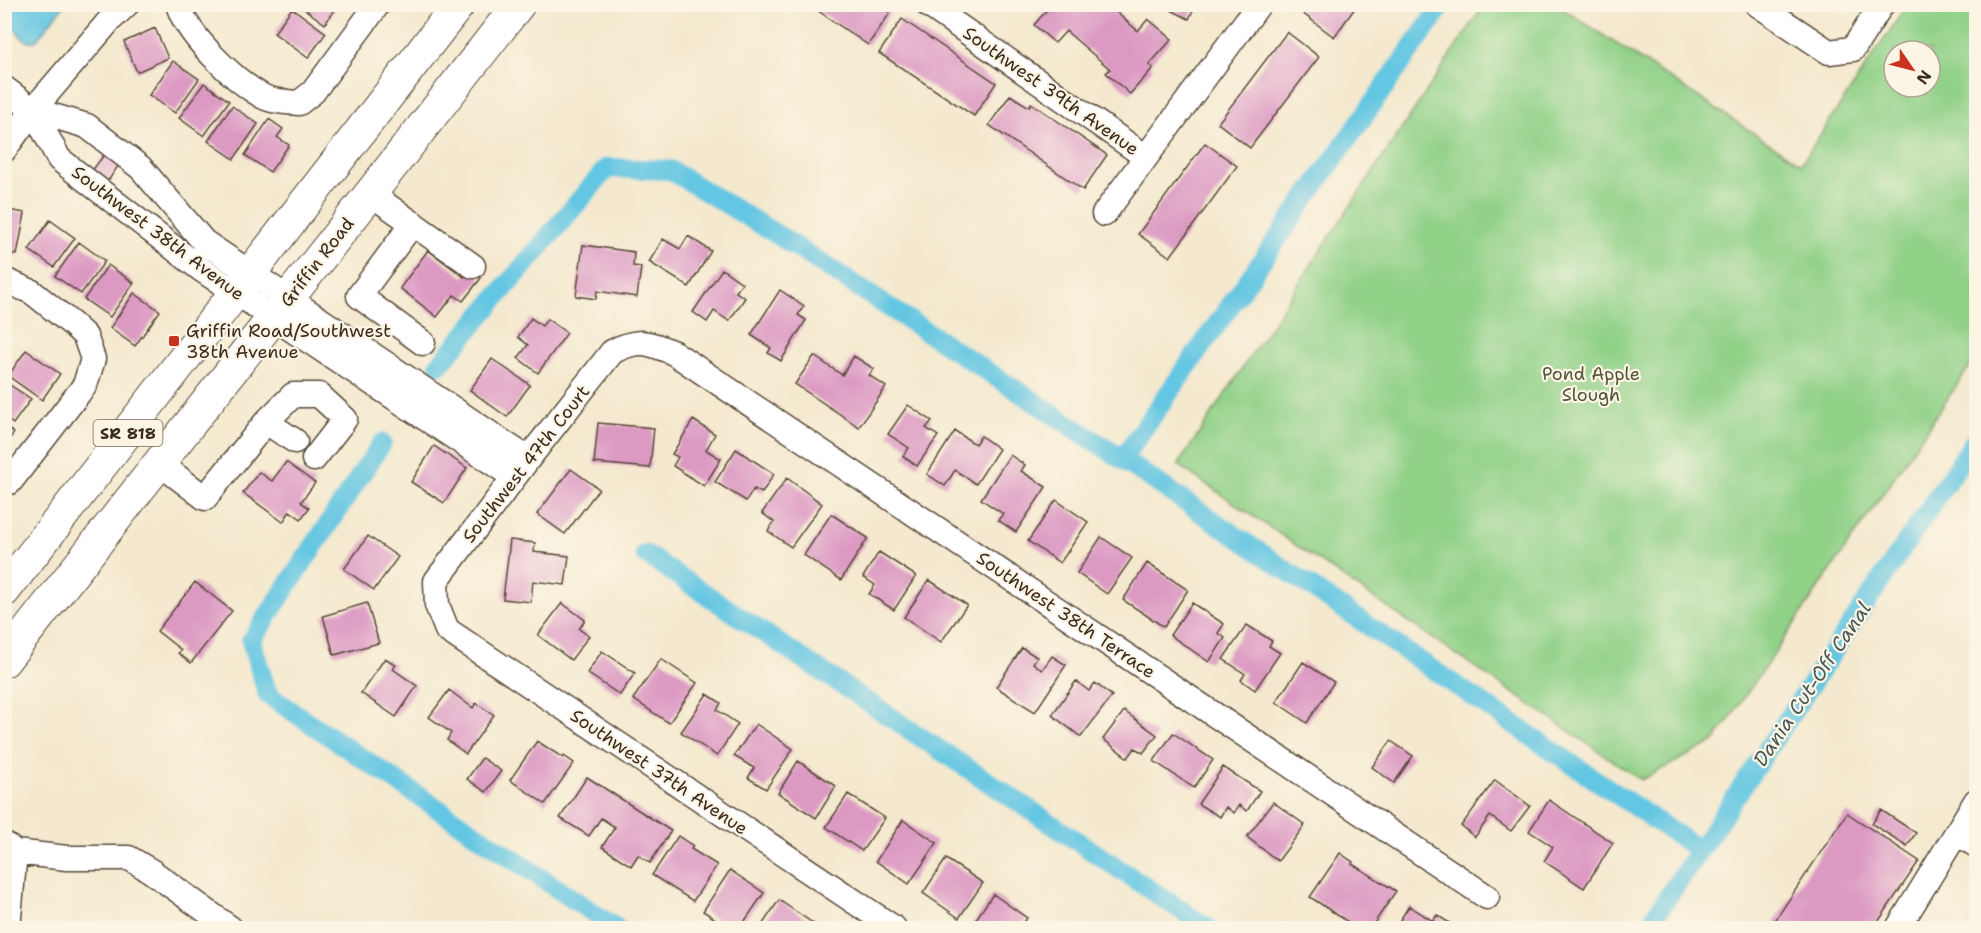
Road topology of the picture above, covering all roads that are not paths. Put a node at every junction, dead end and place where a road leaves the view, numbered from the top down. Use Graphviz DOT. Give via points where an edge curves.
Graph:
graph roads {
  1 [pos="127,4"];
  2 [pos="178,4"];
  3 [pos="378,4"];
  4 [pos="459,4"];
  5 [pos="519,4"];
  6 [pos="927,4"];
  7 [pos="1259,4"];
  8 [pos="1756,4"];
  9 [pos="1882,4"];
  10 [pos="4,88"];
  11 [pos="33,110"];
  12 [pos="4,150"];
  13 [pos="1146,157"];
  14 [pos="371,194"];
  15 [pos="1104,214"];
  16 [pos="413,223"];
  17 [pos="473,266"];
  18 [pos="4,280"];
  19 [pos="244,283"];
  20 [pos="280,308"];
  21 [pos="641,342"];
  22 [pos="423,343"];
  23 [pos="266,422"];
  24 [pos="295,441"];
  25 [pos="314,459"];
  26 [pos="159,463"];
  27 [pos="521,468"];
  28 [pos="4,483"];
  29 [pos="4,591"];
  30 [pos="437,605"];
  31 [pos="4,661"];
  32 [pos="1977,801"];
  33 [pos="1967,839"];
  34 [pos="10,848"];
  35 [pos="1487,897"];
  36 [pos="8,928"];
  37 [pos="230,928"];
  38 [pos="894,928"];
  39 [pos="1898,928"];
  1 -- 11 [label="street"];
  2 -- 3 [label="street" via="217,62 263,96 299,103 313,92"];
  4 -- 19 [label="main road, SR 818"];
  5 -- 14 [label="main road, Griffin Road / SR 818"];
  6 -- 13 [label="street, Southwest 39th Avenue"];
  7 -- 13 [label="street"];
  8 -- 9 [label="street" via="1829,52 1853,49"];
  10 -- 11 [label="street, Southwest 38th Avenue"];
  11 -- 12 [label="street"];
  11 -- 19 [label="street, Southwest 38th Avenue" via="87,126 141,168"];
  11 -- 19 [label="street, Southwest 38th Avenue" via="59,159 208,274"];
  13 -- 15 [label="street"];
  14 -- 16 [label="street"];
  14 -- 20 [label="main road, Griffin Road / SR 818"];
  16 -- 17 [label="street"];
  16 -- 22 [label="street" via="359,296"];
  18 -- 28 [label="street" via="32,292 72,324 85,336 93,359 85,385 10,482"];
  19 -- 20 [label="street, Southwest 38th Avenue"];
  19 -- 29 [label="main road, SR 818"];
  20 -- 26 [label="main road, Griffin Road / SR 818"];
  20 -- 27 [label="street, Southwest 38th Avenue"];
  21 -- 27 [label="street, Southwest 47th Court" via="612,352"];
  21 -- 35 [label="street, Southwest 38th Terrace" via="674,353"];
  23 -- 24 [label="street"];
  23 -- 25 [label="street" via="293,395 319,395 345,419"];
  23 -- 26 [label="street" via="205,498"];
  26 -- 31 [label="main road, Griffin Road / SR 818"];
  27 -- 30 [label="street, Southwest 47th Court" via="436,581"];
  30 -- 38 [label="street, Southwest 37th Avenue" via="447,630"];
  32 -- 33 [label="street"];
  33 -- 39 [label="street"];
  34 -- 36 [label="street"];
  34 -- 37 [label="street" via="67,858 129,858"];
}
